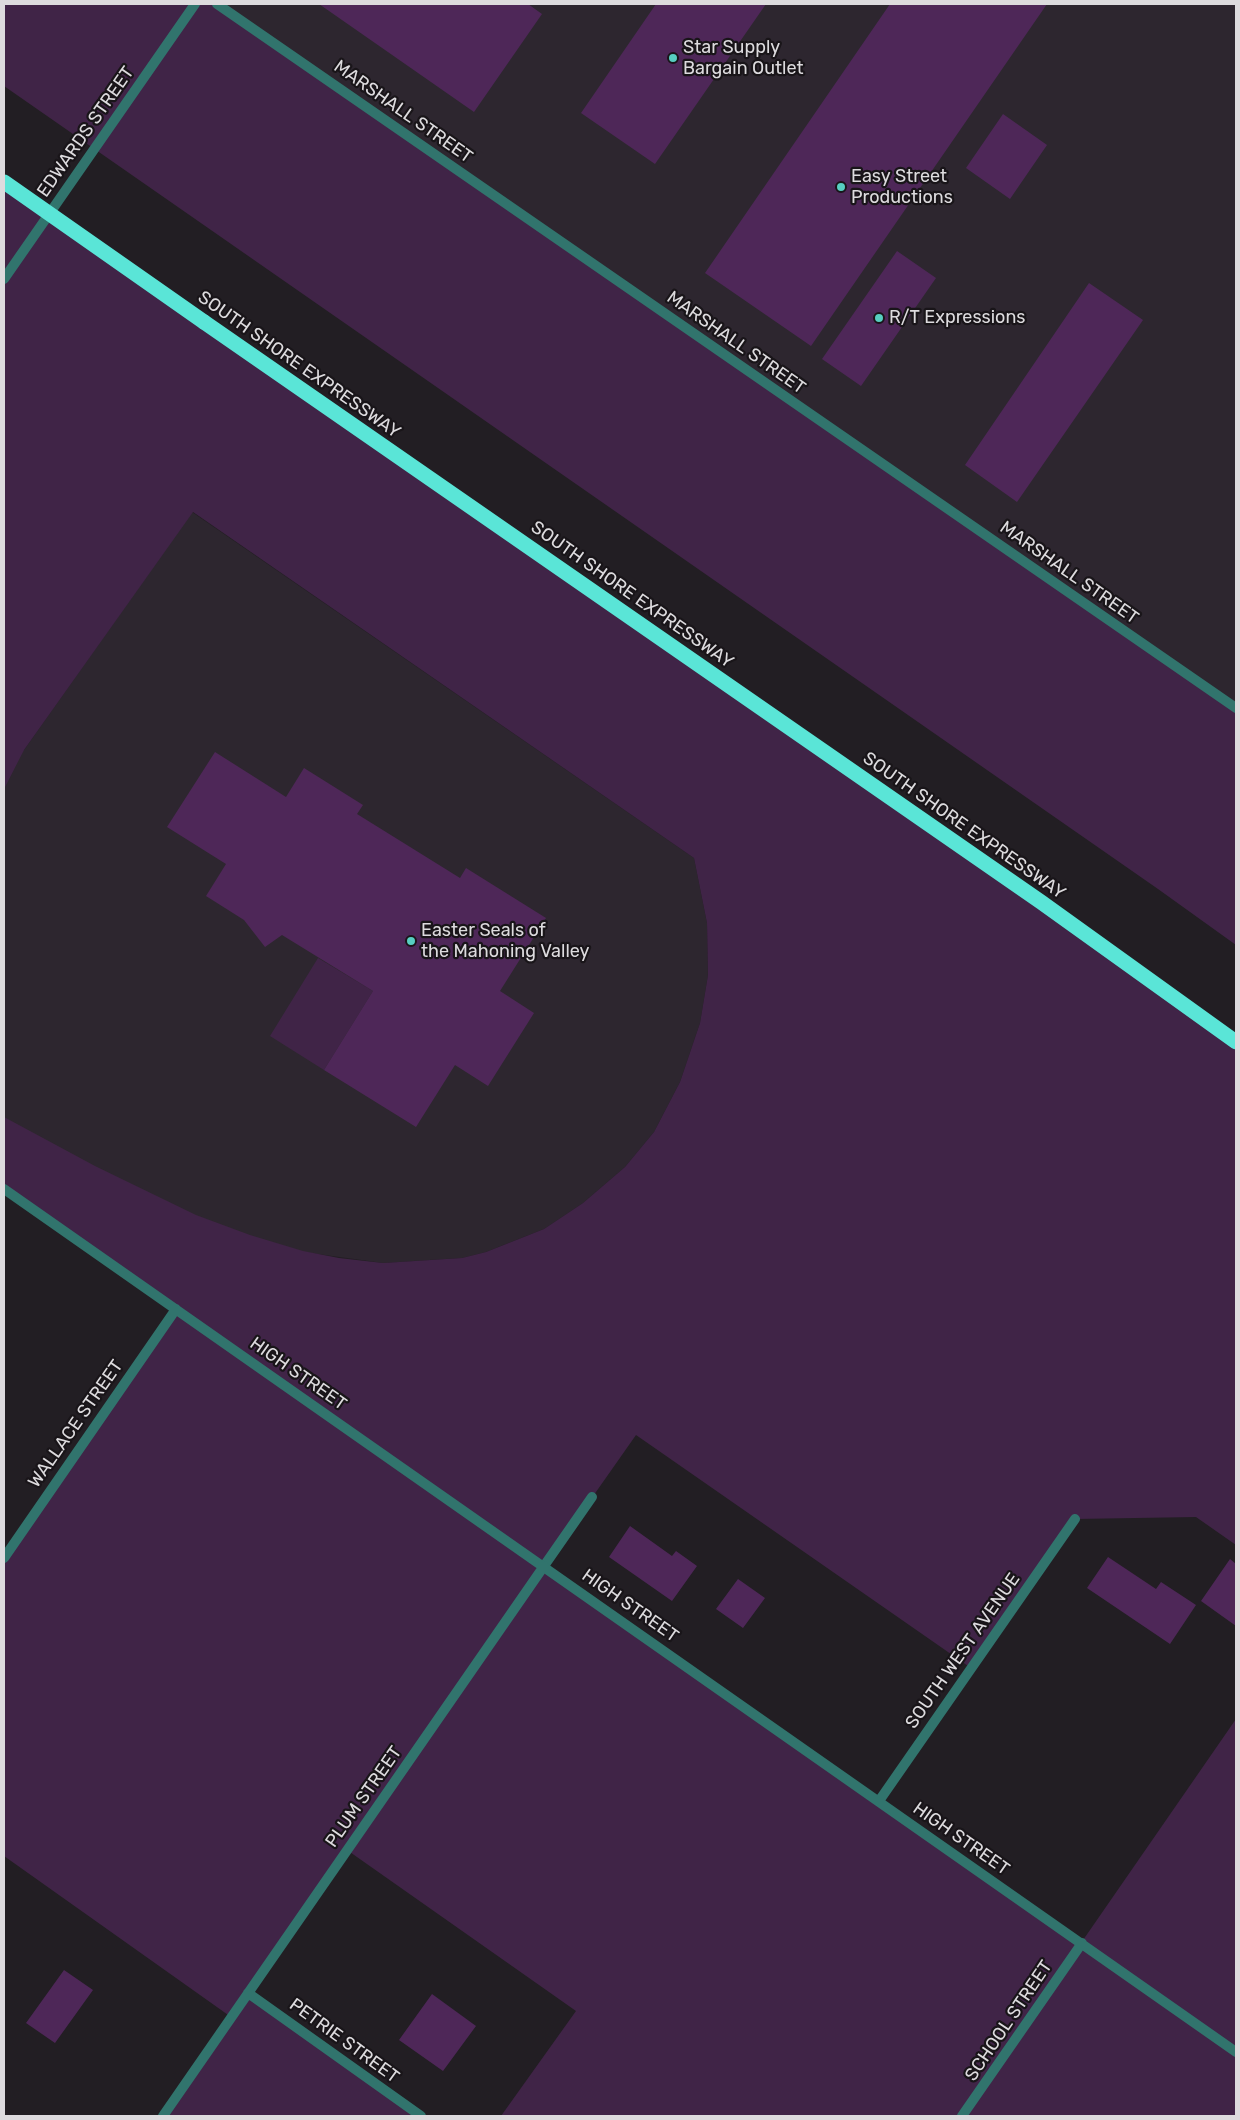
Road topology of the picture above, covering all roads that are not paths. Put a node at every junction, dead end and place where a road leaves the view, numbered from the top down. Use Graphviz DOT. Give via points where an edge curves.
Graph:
graph roads {
  1 [pos="195,4"];
  2 [pos="217,4"];
  3 [pos="4,182"];
  4 [pos="4,279"];
  5 [pos="1236,708"];
  6 [pos="1236,1042"];
  7 [pos="4,1188"];
  8 [pos="176,1309"];
  9 [pos="592,1497"];
  10 [pos="1075,1519"];
  11 [pos="4,1558"];
  12 [pos="544,1566"];
  13 [pos="879,1801"];
  14 [pos="1082,1943"];
  15 [pos="248,1993"];
  16 [pos="1236,2052"];
  17 [pos="163,2116"];
  18 [pos="421,2116"];
  19 [pos="962,2116"];
  1 -- 4 [label="street, EDWARDS STREET"];
  2 -- 5 [label="street, MARSHALL STREET"];
  3 -- 6 [label="highway, SOUTH SHORE EXPRESSWAY, bridge" via="1041,902"];
  7 -- 8 [label="street, HIGH STREET"];
  8 -- 11 [label="street, WALLACE STREET"];
  8 -- 12 [label="street, HIGH STREET"];
  9 -- 12 [label="street, PLUM STREET"];
  10 -- 13 [label="street, SOUTH WEST AVENUE"];
  12 -- 13 [label="street, HIGH STREET"];
  12 -- 15 [label="street, PLUM STREET"];
  13 -- 14 [label="street, HIGH STREET"];
  14 -- 16 [label="street, HIGH STREET"];
  14 -- 19 [label="street, SCHOOL STREET"];
  15 -- 17 [label="street, PLUM STREET"];
  15 -- 18 [label="street, PETRIE STREET"];
}
